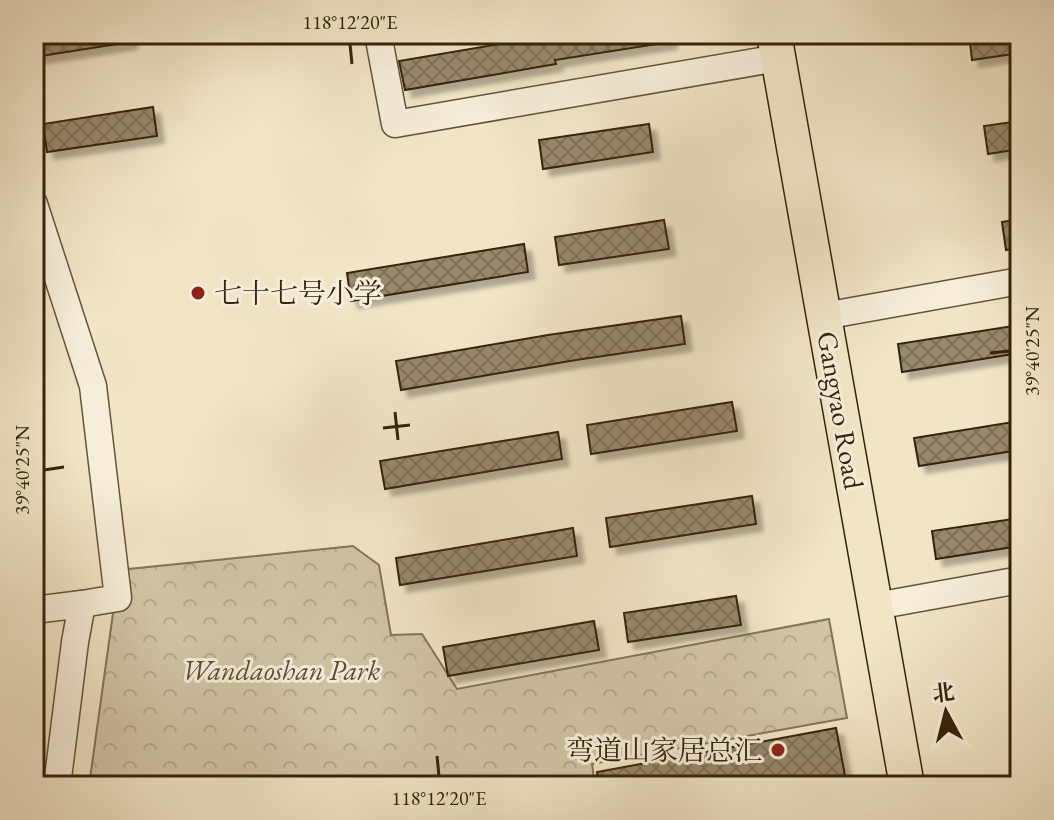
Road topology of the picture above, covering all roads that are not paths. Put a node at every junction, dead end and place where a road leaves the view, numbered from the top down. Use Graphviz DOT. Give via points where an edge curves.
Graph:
graph roads {
  1 [pos="378,34"];
  2 [pos="776,46"];
  3 [pos="34,204"];
  4 [pos="1020,281"];
  5 [pos="824,316"];
  6 [pos="1020,580"];
  7 [pos="82,604"];
  8 [pos="876,606"];
  9 [pos="34,610"];
  10 [pos="57,786"];
  11 [pos="907,786"];
  1 -- 2 [label="street" via="395,124"];
  2 -- 5 [label="main road, Gangyao Road"];
  3 -- 7 [label="street" via="95,401 118,598"];
  4 -- 5 [label="street"];
  5 -- 8 [label="main road, Gangyao Road"];
  6 -- 8 [label="street"];
  7 -- 9 [label="street"];
  7 -- 10 [label="street"];
  8 -- 11 [label="main road, Gangyao Road"];
}
